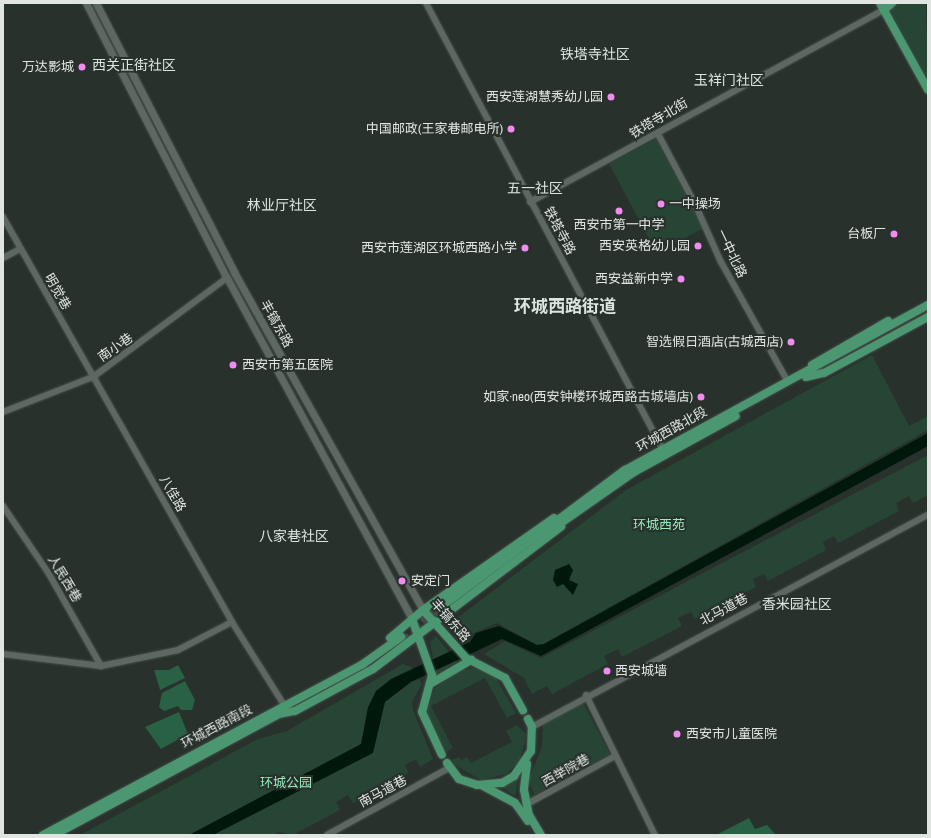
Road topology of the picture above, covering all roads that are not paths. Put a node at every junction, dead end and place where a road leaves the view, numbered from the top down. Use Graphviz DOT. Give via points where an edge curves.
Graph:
graph roads {
  1 [pos="86,3"];
  2 [pos="96,3"];
  3 [pos="426,3"];
  4 [pos="892,3"];
  5 [pos="883,6"];
  6 [pos="928,90"];
  7 [pos="658,134"];
  8 [pos="530,202"];
  9 [pos="3,217"];
  10 [pos="20,249"];
  11 [pos="3,258"];
  12 [pos="227,278"];
  13 [pos="928,300"];
  14 [pos="928,305"];
  15 [pos="928,310"];
  16 [pos="928,317"];
  17 [pos="803,376"];
  18 [pos="93,377"];
  19 [pos="788,382"];
  20 [pos="3,412"];
  21 [pos="662,448"];
  22 [pos="3,506"];
  23 [pos="568,515"];
  24 [pos="928,516"];
  25 [pos="446,606"];
  26 [pos="423,610"];
  27 [pos="412,619"];
  28 [pos="232,622"];
  29 [pos="435,624"];
  30 [pos="420,635"];
  31 [pos="3,654"];
  32 [pos="468,659"];
  33 [pos="101,666"];
  34 [pos="430,684"];
  35 [pos="586,695"];
  36 [pos="284,705"];
  37 [pos="523,710"];
  38 [pos="279,714"];
  39 [pos="528,719"];
  40 [pos="532,727"];
  41 [pos="531,751"];
  42 [pos="442,755"];
  43 [pos="615,756"];
  44 [pos="448,765"];
  45 [pos="483,786"];
  46 [pos="526,804"];
  47 [pos="43,835"];
  48 [pos="54,835"];
  49 [pos="327,835"];
  50 [pos="535,835"];
  51 [pos="540,835"];
  52 [pos="655,835"];
  1 -- 12 [label="main road, 丰镐东路"];
  2 -- 26 [label="main road, 丰镐东路" via="234,272"];
  3 -- 8 [label="street, 铁塔寺路"];
  4 -- 5 [label="main road"];
  5 -- 6 [label="main road"];
  5 -- 7 [label="street, 铁塔寺北街" via="664,126"];
  7 -- 8 [label="street, 铁塔寺北街"];
  7 -- 19 [label="street, 一中北路" via="695,204 721,262"];
  8 -- 21 [label="street, 铁塔寺路"];
  9 -- 10 [label="street, 明觉巷"];
  10 -- 11 [label="street"];
  10 -- 18 [label="street, 明觉巷"];
  12 -- 18 [label="street, 南小巷"];
  12 -- 27 [label="main road, 丰镐东路"];
  13 -- 17 [label="main road" via="822,356"];
  14 -- 17 [label="main road, 环城西路北段"];
  15 -- 17 [label="main road, 环城西路北段"];
  16 -- 17 [label="main road" via="824,373"];
  17 -- 19 [label="main road, 环城西路北段"];
  17 -- 23 [label="main road, 环城西路北段" via="634,472"];
  18 -- 20 [label="street, 南小巷"];
  18 -- 28 [label="street, 八佳路"];
  19 -- 21 [label="main road, 环城西路北段"];
  21 -- 23 [label="main road, 环城西路北段"];
  22 -- 33 [label="street, 人民西巷" via="49,574"];
  23 -- 25 [label="main road, 环城西路北段"];
  23 -- 26 [label="main road" via="540,525"];
  23 -- 29 [label="main road" via="550,538"];
  24 -- 35 [label="street, 北马道巷"];
  26 -- 27 [label="main road"];
  26 -- 29 [label="main road, 丰镐东路"];
  27 -- 30 [label="main road, 丰镐东路"];
  27 -- 36 [label="main road" via="362,658 289,698"];
  28 -- 33 [label="street" via="178,650"];
  28 -- 36 [label="street, 八佳路"];
  29 -- 30 [label="main road"];
  29 -- 32 [label="main road, 丰镐东路"];
  30 -- 34 [label="main road, 丰镐东路" via="432,675"];
  30 -- 38 [label="main road" via="360,677 295,711"];
  31 -- 33 [label="street"];
  32 -- 34 [label="main road"];
  32 -- 37 [label="main road, 丰镐东路" via="505,678"];
  34 -- 42 [label="main road" via="422,712"];
  35 -- 40 [label="street, 北马道巷"];
  35 -- 43 [label="street"];
  36 -- 38 [label="main road, 环城西路南段" via="363,664 402,639 366,668"];
  36 -- 47 [label="main road, 环城西路南段"];
  38 -- 48 [label="main road, 环城西路南段"];
  39 -- 40 [label="main road"];
  40 -- 41 [label="main road"];
  41 -- 45 [label="main road" via="514,776"];
  41 -- 46 [label="main road" via="523,781"];
  43 -- 46 [label="street, 西举院巷"];
  43 -- 52 [label="street"];
  44 -- 45 [label="main road" via="459,779"];
  44 -- 49 [label="street, 南马道巷"];
  45 -- 50 [label="main road" via="520,808"];
  46 -- 51 [label="main road"];
}
